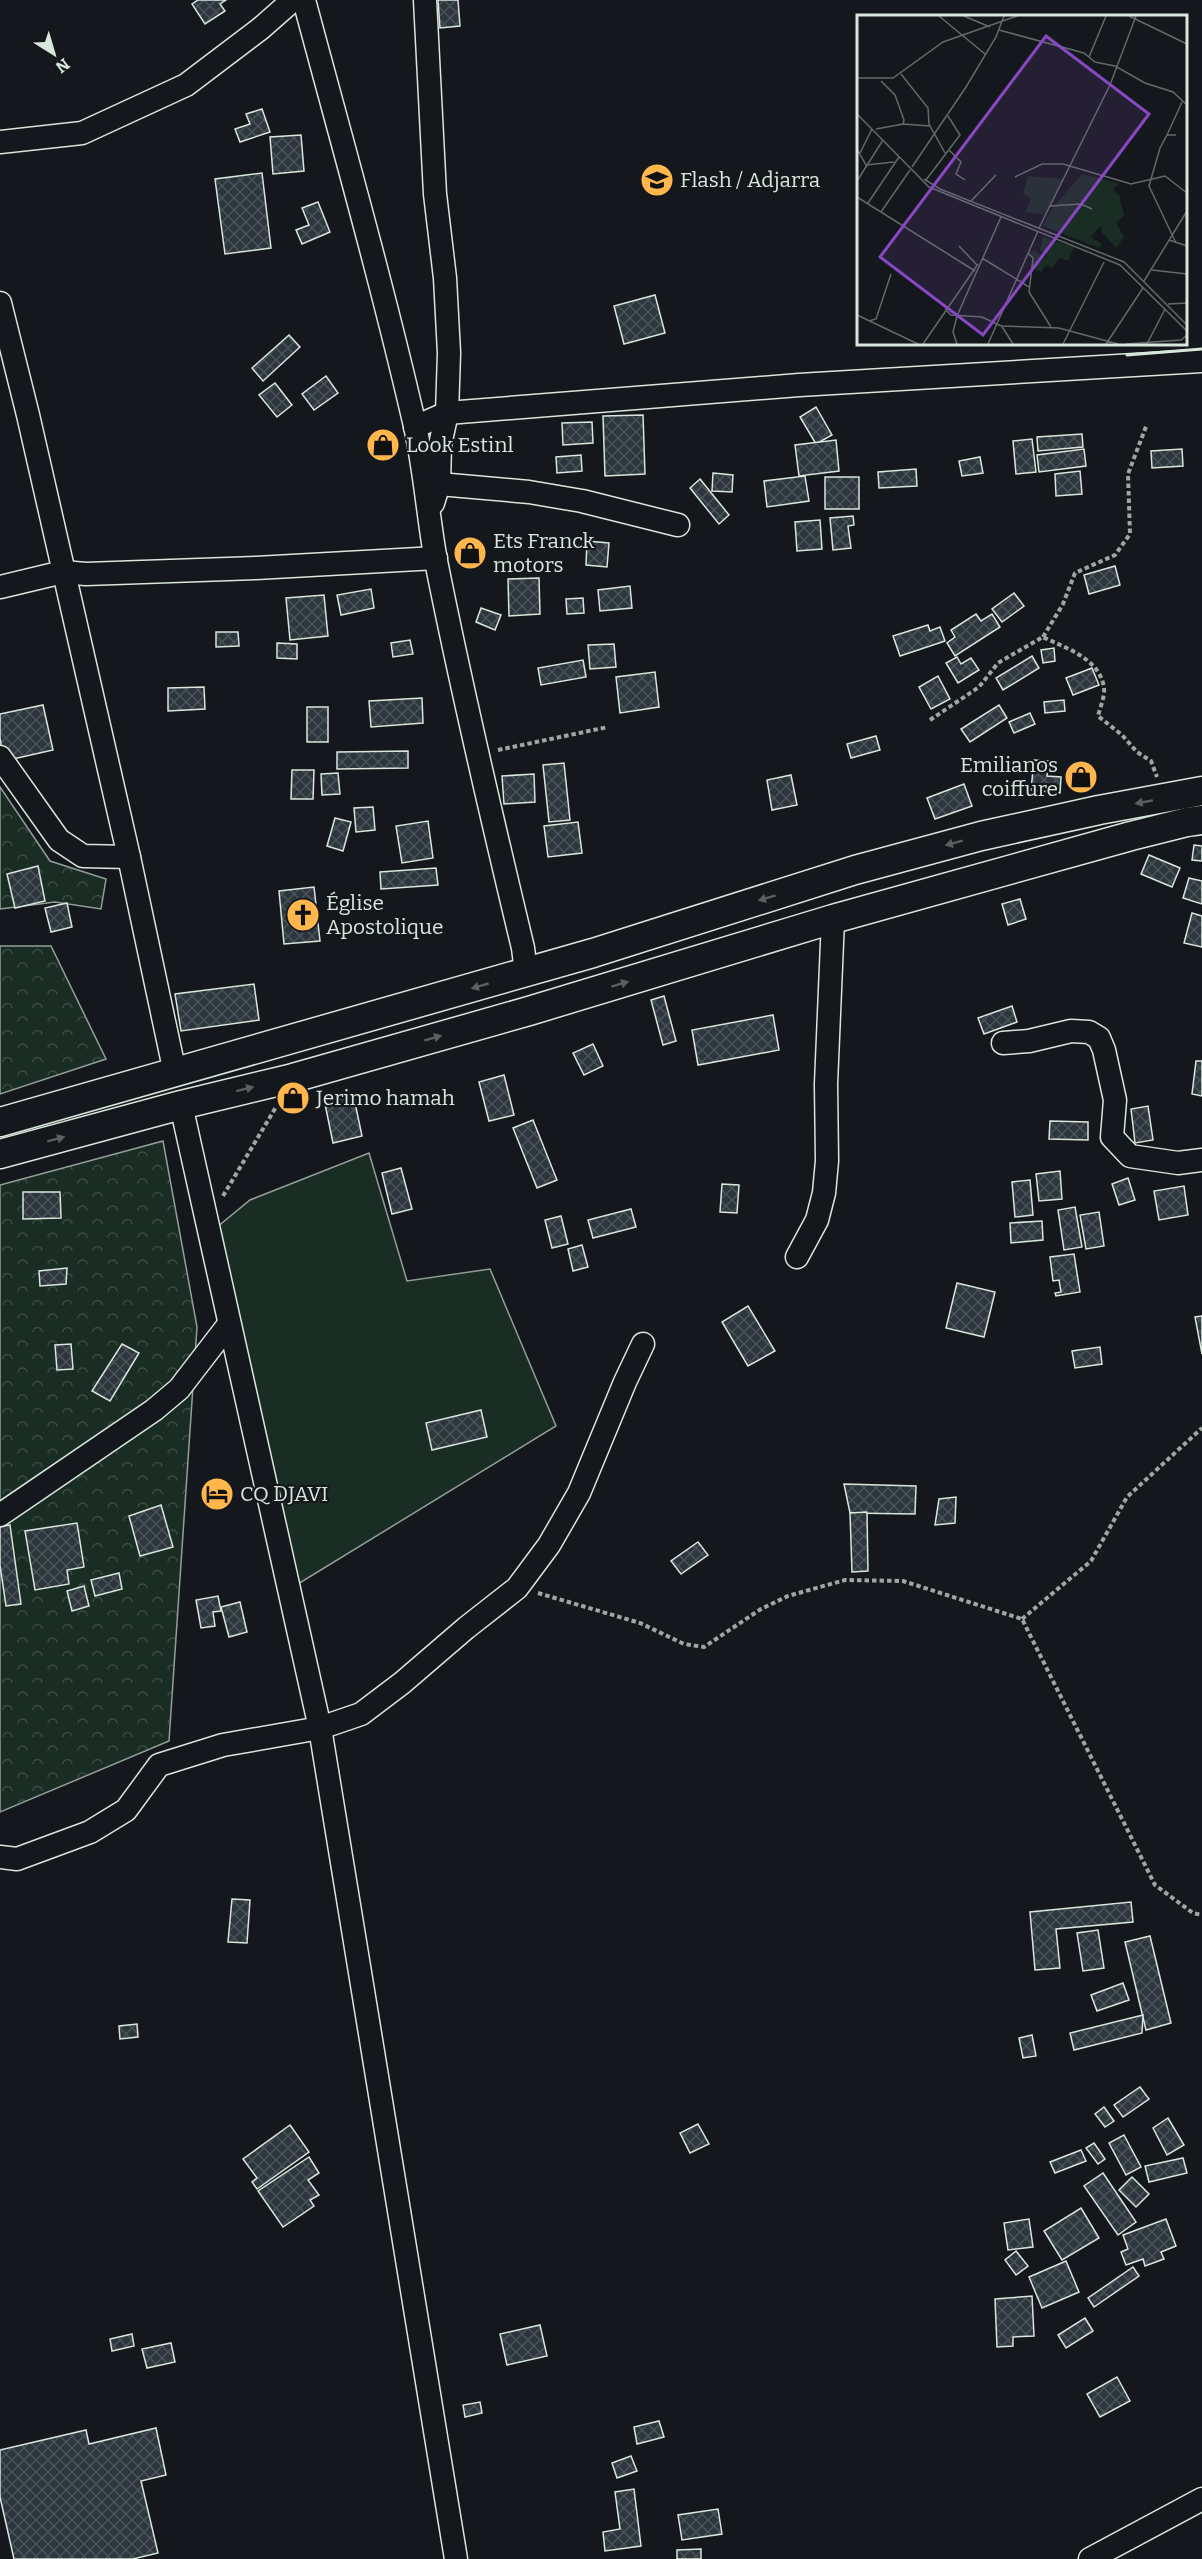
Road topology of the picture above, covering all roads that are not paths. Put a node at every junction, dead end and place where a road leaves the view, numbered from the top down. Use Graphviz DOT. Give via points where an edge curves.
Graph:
graph roads {
  1 [pos="293,0"];
  2 [pos="304,0"];
  3 [pos="425,0"];
  4 [pos="0,142"];
  5 [pos="0,303"];
  6 [pos="1202,361"];
  7 [pos="447,413"];
  8 [pos="415,427"];
  9 [pos="439,484"];
  10 [pos="430,512"];
  11 [pos="678,525"];
  12 [pos="436,558"];
  13 [pos="63,572"];
  14 [pos="0,587"];
  15 [pos="0,757"];
  16 [pos="1202,791"];
  17 [pos="1202,820"];
  18 [pos="129,857"];
  19 [pos="833,920"];
  20 [pos="526,972"];
  21 [pos="1003,1043"];
  22 [pos="175,1073"];
  23 [pos="181,1105"];
  24 [pos="0,1122"];
  25 [pos="0,1154"];
  26 [pos="1202,1160"];
  27 [pos="797,1257"];
  28 [pos="229,1324"];
  29 [pos="643,1344"];
  30 [pos="0,1515"];
  31 [pos="320,1728"];
  32 [pos="0,1857"];
  33 [pos="1202,2499"];
  34 [pos="456,2559"];
  35 [pos="1090,2559"];
  1 -- 4 [label="street" via="186,85 82,133"];
  2 -- 8 [label="street" via="369,235"];
  3 -- 7 [label="street" via="435,194 449,353"];
  5 -- 13 [label="street"];
  6 -- 7 [label="street" via="799,385"];
  7 -- 8 [label="street"];
  7 -- 9 [label="street" via="440,445"];
  8 -- 10 [label="street"];
  9 -- 10 [label="street"];
  9 -- 11 [label="street" via="582,501"];
  10 -- 12 [label="street"];
  12 -- 13 [label="street" via="234,569"];
  12 -- 20 [label="street"];
  13 -- 14 [label="street"];
  13 -- 18 [label="street"];
  15 -- 18 [label="street" via="59,840 83,856"];
  16 -- 20 [label="main road, one-way" via="981,836"];
  17 -- 19 [label="main road" via="1131,836"];
  18 -- 22 [label="street"];
  23 -- 19 [label="main road, one-way" via="293,1078 540,1008"];
  19 -- 27 [label="street" via="824,1193 817,1220"];
  20 -- 22 [label="main road, one-way"];
  21 -- 26 [label="street" via="1089,1032 1099,1038 1104,1050 1115,1100 1112,1137 1130,1156 1178,1163"];
  22 -- 24 [label="main road"];
  25 -- 23 [label="main road, one-way"];
  23 -- 28 [label="street"];
  28 -- 30 [label="street" via="179,1389"];
  28 -- 31 [label="street"];
  29 -- 31 [label="street" via="579,1493 518,1588 361,1714"];
  31 -- 32 [label="street" via="223,1745 159,1765 126,1810 90,1832 17,1859"];
  31 -- 34 [label="street"];
  33 -- 35 [label="street"];
}
